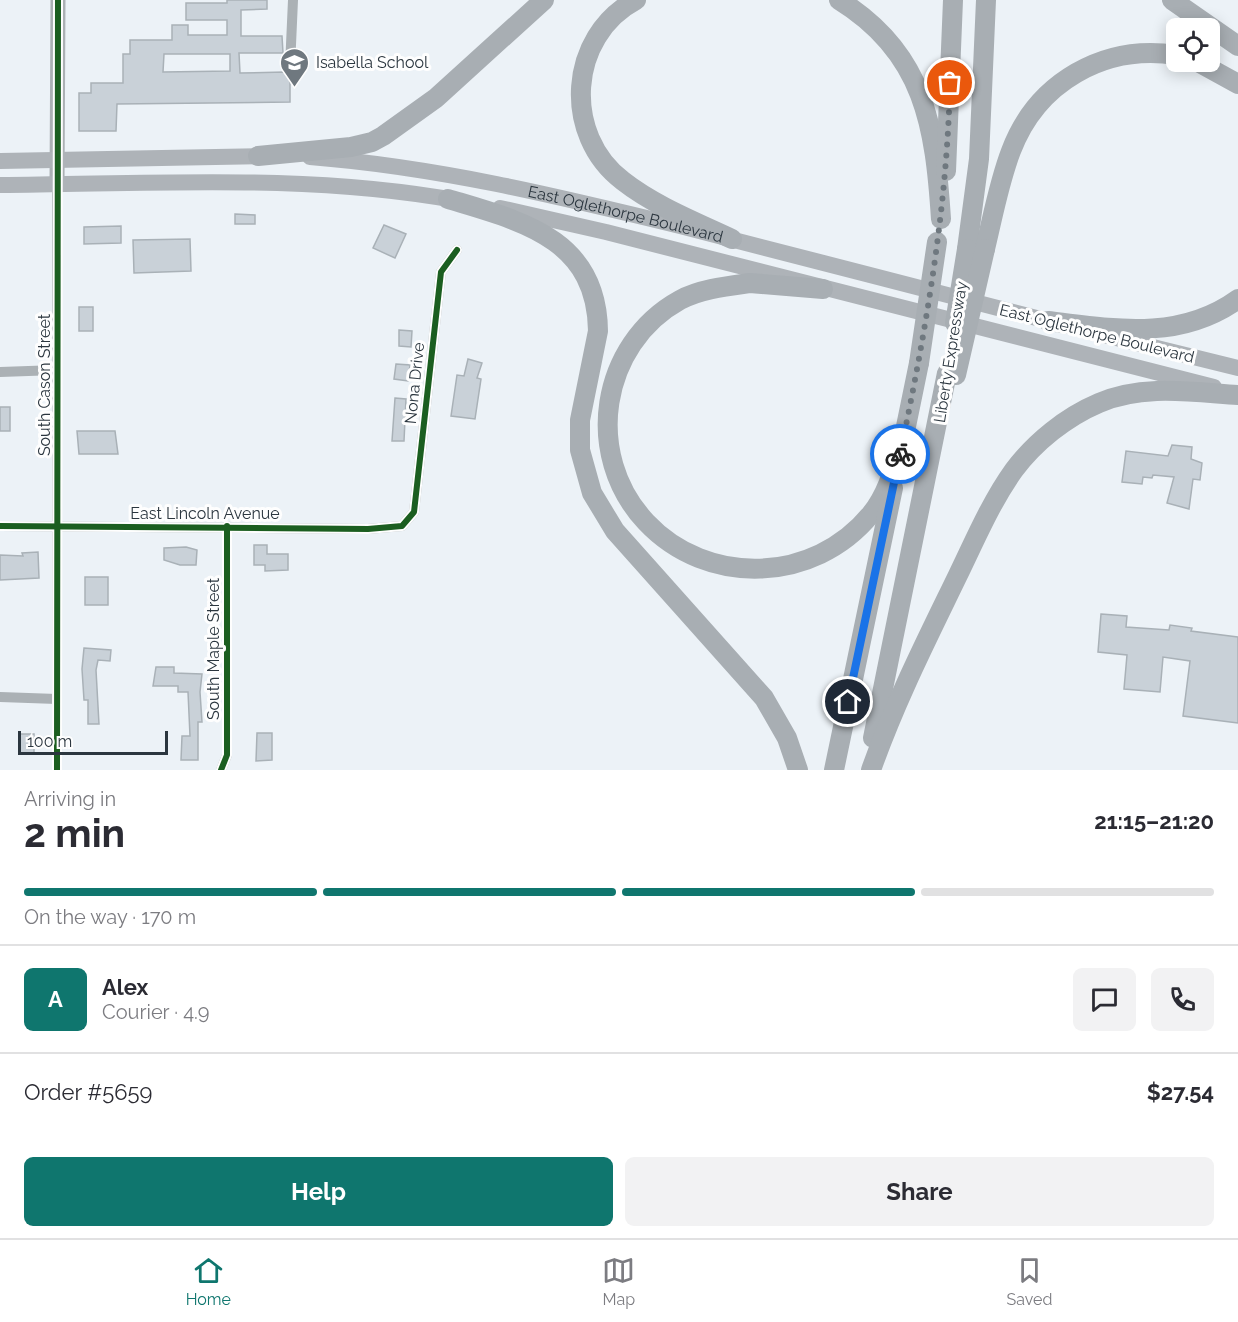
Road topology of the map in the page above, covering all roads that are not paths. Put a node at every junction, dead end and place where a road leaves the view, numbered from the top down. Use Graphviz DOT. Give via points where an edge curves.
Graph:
graph roads {
  1 [pos="58,0"];
  2 [pos="293,0"];
  3 [pos="544,0"];
  4 [pos="636,0"];
  5 [pos="839,0"];
  6 [pos="953,0"];
  7 [pos="986,0"];
  8 [pos="1173,0"];
  9 [pos="1238,45"];
  10 [pos="1166,54"];
  11 [pos="290,67"];
  12 [pos="1216,72"];
  13 [pos="1238,84"];
  14 [pos="258,156"];
  15 [pos="57,159"];
  16 [pos="0,161"];
  17 [pos="0,185"];
  18 [pos="57,185"];
  19 [pos="448,199"];
  20 [pos="941,219"];
  21 [pos="732,239"];
  22 [pos="976,249"];
  23 [pos="457,250"];
  24 [pos="823,289"];
  25 [pos="1238,299"];
  26 [pos="1048,321"];
  27 [pos="1238,368"];
  28 [pos="57,370"];
  29 [pos="0,372"];
  30 [pos="1238,394"];
  31 [pos="905,431"];
  32 [pos="407,522"];
  33 [pos="57,525"];
  34 [pos="0,526"];
  35 [pos="227,526"];
  36 [pos="0,697"];
  37 [pos="57,699"];
  38 [pos="57,770"];
  39 [pos="220,770"];
  40 [pos="798,770"];
  41 [pos="834,770"];
  42 [pos="866,770"];
  43 [pos="871,770"];
  1 -- 15 [label="street, South Cason Street"];
  2 -- 11 [label="street"];
  3 -- 14 [label="highway" via="436,98 383,136 351,147"];
  4 -- 21 [label="highway" via="604,25 584,65 582,111 592,141 622,181"];
  5 -- 20 [label="highway" via="875,28 915,81 932,125"];
  6 -- 20 [label="highway, Liberty Expressway"];
  7 -- 22 [label="highway"];
  8 -- 9 [label="highway"];
  10 -- 22 [label="highway" via="1142,52 1106,58 1073,74 1043,98 1024,122 1011,149"];
  12 -- 13 [label="highway"];
  14 -- 15 [label="main road, East Oglethorpe Boulevard"];
  14 -- 21 [label="main road, East Oglethorpe Boulevard" via="367,162 481,179"];
  15 -- 16 [label="main road, East Oglethorpe Boulevard"];
  15 -- 18 [label="street, South Cason Street"];
  17 -- 18 [label="main road, East Oglethorpe Boulevard"];
  18 -- 19 [label="main road, East Oglethorpe Boulevard" via="292,182"];
  18 -- 28 [label="street, South Cason Street"];
  19 -- 24 [label="main road, East Oglethorpe Boulevard" via="606,232"];
  19 -- 40 [label="highway" via="534,227 562,247 579,267 593,296 598,331 580,420 580,450 592,493 615,531 764,698 780,724"];
  20 -- 31 [label="highway, Liberty Expressway, bridge"];
  21 -- 26 [label="main road, East Oglethorpe Boulevard"];
  22 -- 42 [label="highway, Liberty Expressway, bridge"];
  23 -- 32 [label="street, Nona Drive" via="441,272 414,512"];
  24 -- 30 [label="main road, East Oglethorpe Boulevard"];
  24 -- 31 [label="highway" via="750,283 686,297 651,320 634,339 620,362 609,399 609,445 632,504 653,528 695,556 733,567 767,569 807,561 830,549 871,514 886,490"];
  25 -- 26 [label="highway" via="1211,315 1162,329 1122,330"];
  26 -- 27 [label="main road, East Oglethorpe Boulevard"];
  28 -- 29 [label="street"];
  28 -- 33 [label="street, South Cason Street"];
  30 -- 43 [label="highway" via="1157,391 1118,397 1080,412 1030,452 1014,471 976,538 907,681"];
  31 -- 41 [label="highway, Liberty Expressway"];
  32 -- 35 [label="street, East Lincoln Avenue" via="389,528"];
  33 -- 34 [label="street, East Lincoln Avenue"];
  33 -- 35 [label="street, East Lincoln Avenue"];
  33 -- 37 [label="street, South Cason Street"];
  35 -- 39 [label="street, South Maple Street" via="227,754"];
  36 -- 37 [label="street"];
  37 -- 38 [label="street, South Cason Street"];
}
